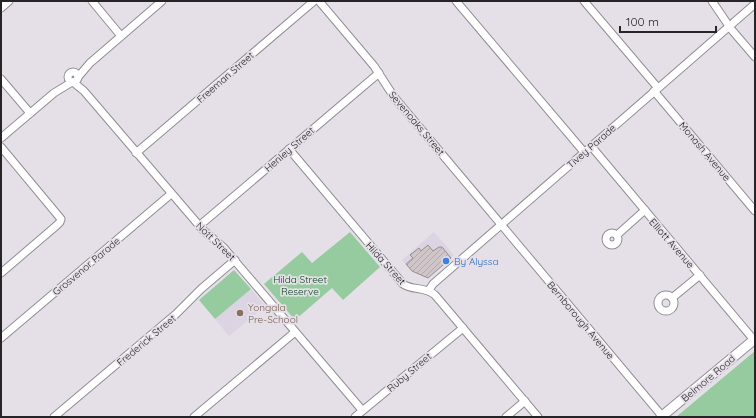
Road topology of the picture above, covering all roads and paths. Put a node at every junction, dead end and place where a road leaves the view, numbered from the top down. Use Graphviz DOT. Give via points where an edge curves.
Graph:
graph roads {
  1 [pos="9,1"];
  2 [pos="92,1"];
  3 [pos="162,1"];
  4 [pos="314,1"];
  5 [pos="319,1"];
  6 [pos="456,1"];
  7 [pos="584,1"];
  8 [pos="712,1"];
  9 [pos="755,4"];
  10 [pos="1,8"];
  11 [pos="729,26"];
  12 [pos="121,36"];
  13 [pos="755,57"];
  14 [pos="379,72"];
  15 [pos="74,78"];
  16 [pos="1,79"];
  17 [pos="656,89"];
  18 [pos="30,113"];
  19 [pos="1,138"];
  20 [pos="590,146"];
  21 [pos="1,147"];
  22 [pos="289,149"];
  23 [pos="584,152"];
  24 [pos="136,153"];
  25 [pos="171,194"];
  26 [pos="645,210"];
  27 [pos="755,210"];
  28 [pos="501,224"];
  29 [pos="199,226"];
  30 [pos="616,235"];
  31 [pos="235,260"];
  32 [pos="1,273"];
  33 [pos="700,275"];
  34 [pos="429,290"];
  35 [pos="672,298"];
  36 [pos="463,328"];
  37 [pos="295,332"];
  38 [pos="1,338"];
  39 [pos="755,339"];
  40 [pos="525,401"];
  41 [pos="362,410"];
  42 [pos="662,416"];
  43 [pos="54,417"];
  44 [pos="194,417"];
  45 [pos="354,417"];
  46 [pos="506,417"];
  47 [pos="538,417"];
  1 -- 10 [label="street"];
  2 -- 12 [label="street"];
  3 -- 12 [label="street"];
  4 -- 24 [label="street, Freeman Street"];
  5 -- 14 [label="street, Sevenoaks Street"];
  6 -- 23 [label="street"];
  7 -- 17 [label="street, Monash Avenue"];
  8 -- 11 [label="street"];
  9 -- 11 [label="street, Tivey Parade"];
  11 -- 13 [label="street"];
  11 -- 17 [label="street, Tivey Parade"];
  12 -- 15 [label="street"];
  14 -- 22 [label="street, Henley Street"];
  14 -- 28 [label="street, Sevenoaks Street" via="394,97"];
  15 -- 18 [label="street"];
  15 -- 24 [label="street, Nott Street"];
  16 -- 18 [label="street"];
  17 -- 20 [label="street, Tivey Parade"];
  17 -- 27 [label="street, Monash Avenue"];
  18 -- 19 [label="street"];
  20 -- 23 [label="street, Tivey Parade"];
  20 -- 26 [label="street, Elliott Avenue"];
  21 -- 32 [label="street" via="59,215 60,220"];
  22 -- 29 [label="street, Henley Street"];
  22 -- 34 [label="street, Hilda Street" via="403,284"];
  23 -- 28 [label="street, Tivey Parade"];
  24 -- 25 [label="street, Nott Street"];
  25 -- 29 [label="street, Nott Street"];
  25 -- 38 [label="street, Grosvenor Parade"];
  26 -- 30 [label="street"];
  26 -- 33 [label="street, Elliott Avenue"];
  28 -- 34 [label="street, Tivey Parade"];
  28 -- 42 [label="street, Bernborough Avenue"];
  29 -- 31 [label="street, Nott Street" via="221,244"];
  31 -- 37 [label="street, Nott Street"];
  31 -- 43 [label="street, Frederick Street" via="176,314"];
  33 -- 35 [label="street"];
  33 -- 39 [label="street, Elliott Avenue"];
  34 -- 36 [label="street"];
  36 -- 40 [label="street"];
  36 -- 41 [label="street, Ruby Street"];
  37 -- 41 [label="street, Nott Street"];
  37 -- 44 [label="street"];
  39 -- 42 [label="main road, Belmore Road"];
  40 -- 46 [label="street"];
  40 -- 47 [label="street"];
  41 -- 45 [label="street, Ruby Street"];
}
